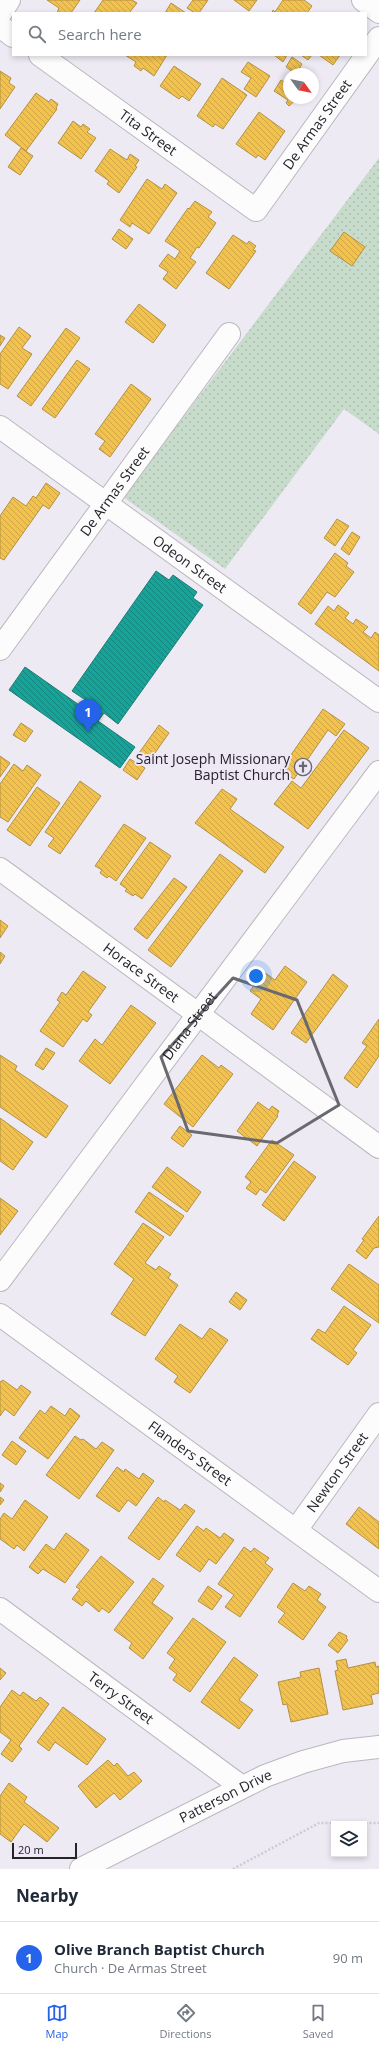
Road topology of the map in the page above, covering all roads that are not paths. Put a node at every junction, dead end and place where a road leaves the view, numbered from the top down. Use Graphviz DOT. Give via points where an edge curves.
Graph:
graph roads {
  1 [pos="9,0"];
  2 [pos="363,0"];
  3 [pos="379,12"];
  4 [pos="0,14"];
  5 [pos="0,26"];
  6 [pos="12,35"];
  7 [pos="379,38"];
  8 [pos="367,55"];
  9 [pos="41,56"];
  10 [pos="366,56"];
  11 [pos="256,210"];
  12 [pos="229,334"];
  13 [pos="0,427"];
  14 [pos="106,503"];
  15 [pos="0,649"];
  16 [pos="379,700"];
  17 [pos="379,772"];
  18 [pos="0,870"];
  19 [pos="198,1014"];
  20 [pos="379,1147"];
  21 [pos="0,1280"];
  22 [pos="0,1315"];
  23 [pos="379,1414"];
  24 [pos="296,1530"];
  25 [pos="379,1591"];
  26 [pos="0,1609"];
  27 [pos="379,1747"];
  28 [pos="242,1787"];
  29 [pos="81,1869"];
  1 -- 4 [label="street"];
  2 -- 3 [label="street"];
  5 -- 6 [label="street"];
  7 -- 8 [label="street, De Armas Street"];
  9 -- 11 [label="street, Tita Street"];
  10 -- 11 [label="street, De Armas Street"];
  12 -- 14 [label="street, De Armas Street"];
  13 -- 14 [label="street, Odeon Street"];
  14 -- 15 [label="street, De Armas Street"];
  14 -- 16 [label="street, Odeon Street"];
  17 -- 19 [label="street, Diana Street"];
  18 -- 19 [label="street, Horace Street"];
  19 -- 20 [label="street, Horace Street"];
  19 -- 21 [label="street, Diana Street"];
  22 -- 24 [label="street, Flanders Street"];
  23 -- 24 [label="street, Newton Street"];
  24 -- 25 [label="street, Flanders Street"];
  26 -- 28 [label="street, Terry Street"];
  27 -- 28 [label="street, Patterson Drive" via="343,1751 303,1762"];
  28 -- 29 [label="street, Patterson Drive"];
}
